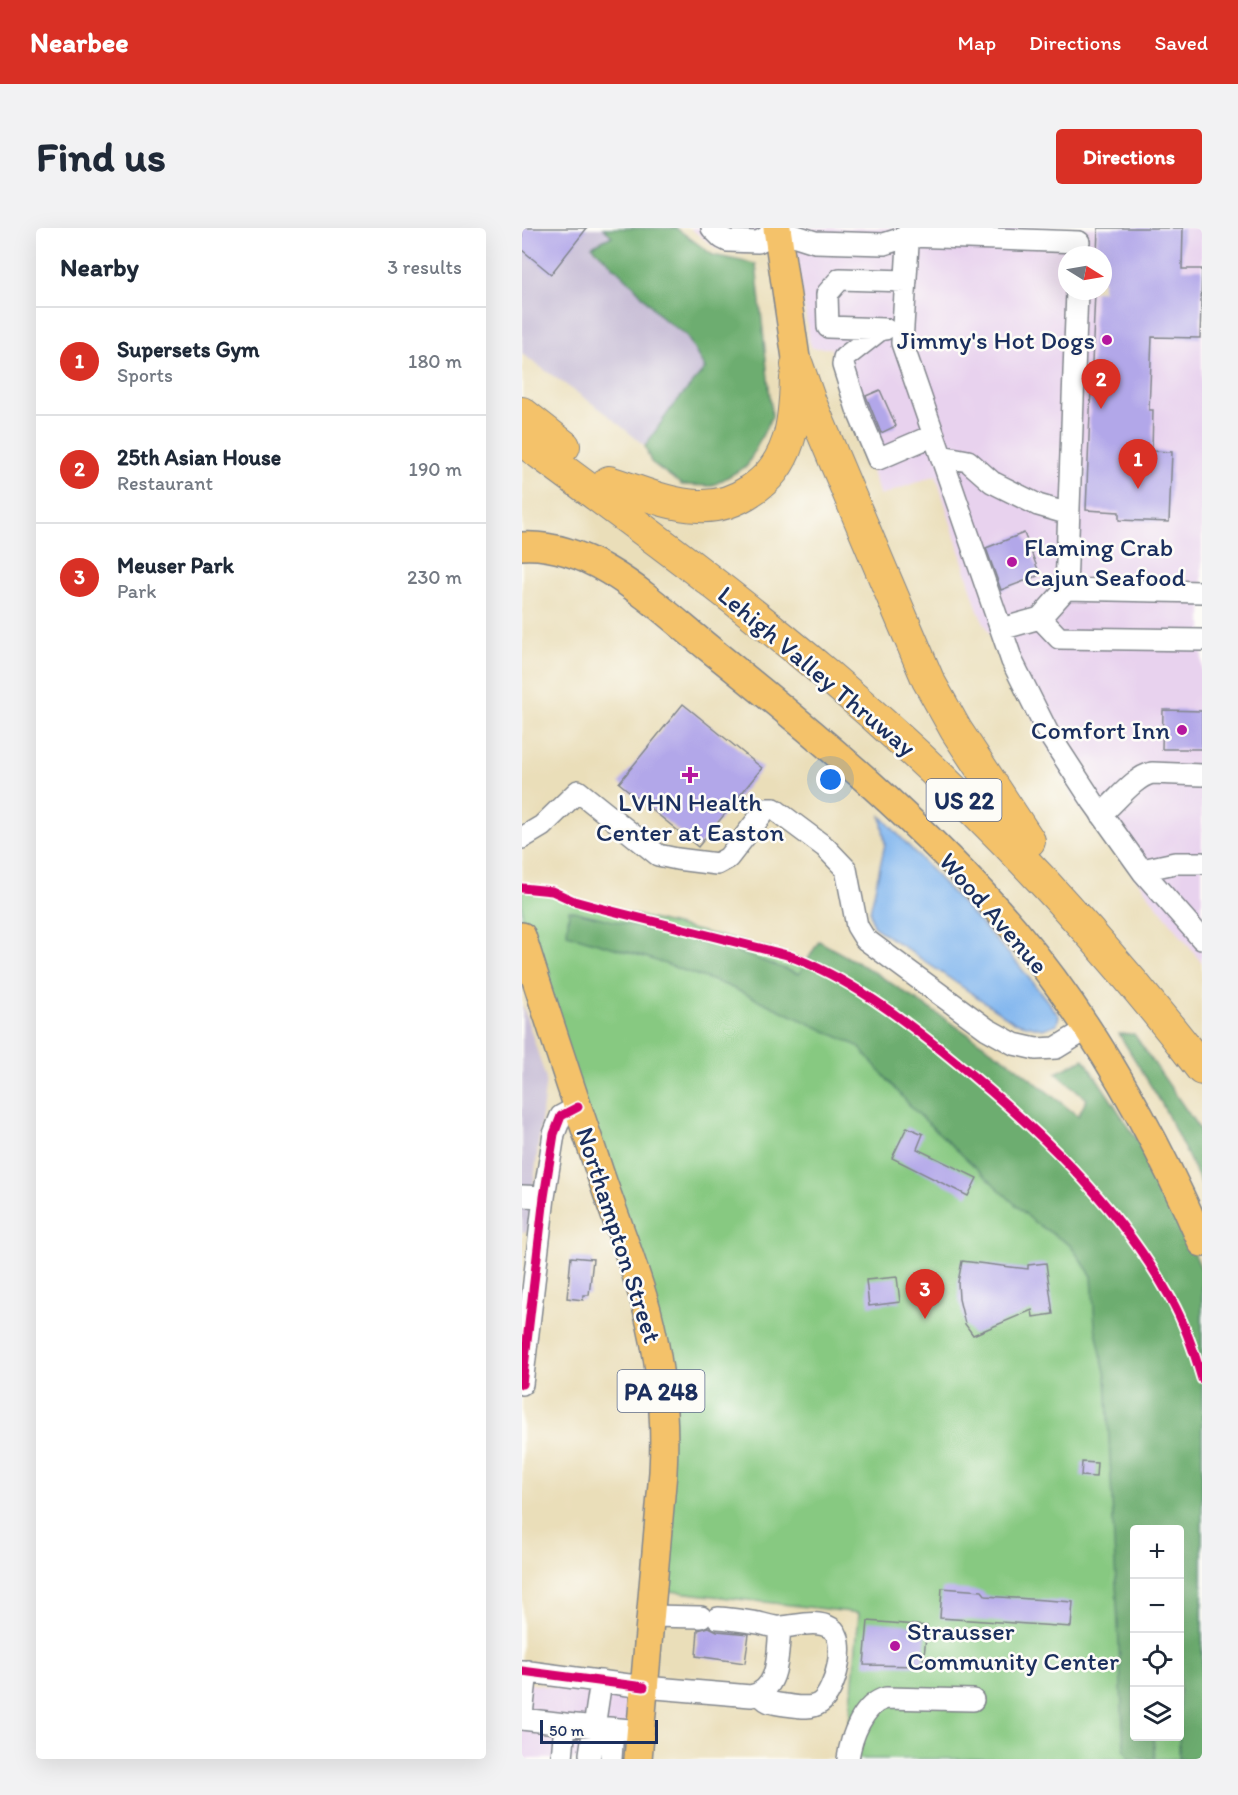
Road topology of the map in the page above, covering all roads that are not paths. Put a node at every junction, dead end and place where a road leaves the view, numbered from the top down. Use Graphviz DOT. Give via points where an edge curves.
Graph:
graph roads {
  1 [pos="712,228"];
  2 [pos="779,229"];
  3 [pos="903,231"];
  4 [pos="1079,242"];
  5 [pos="906,281"];
  6 [pos="1077,300"];
  7 [pos="881,329"];
  8 [pos="903,329"];
  9 [pos="797,365"];
  10 [pos="522,413"];
  11 [pos="934,435"];
  12 [pos="522,440"];
  13 [pos="941,456"];
  14 [pos="609,483"];
  15 [pos="1069,514"];
  16 [pos="522,546"];
  17 [pos="1066,589"];
  18 [pos="1202,592"];
  19 [pos="1040,618"];
  20 [pos="1000,630"];
  21 [pos="1202,640"];
  22 [pos="1202,775"];
  23 [pos="1101,814"];
  24 [pos="522,838"];
  25 [pos="1029,841"];
  26 [pos="1202,863"];
  27 [pos="1142,870"];
  28 [pos="1202,939"];
  29 [pos="523,941"];
  30 [pos="1087,1029"];
  31 [pos="1202,1039"];
  32 [pos="1202,1069"];
  33 [pos="578,1107"];
  34 [pos="522,1196"];
  35 [pos="544,1197"];
  36 [pos="1202,1244"];
  37 [pos="522,1384"];
  38 [pos="650,1616"];
  39 [pos="780,1628"];
  40 [pos="524,1671"];
  41 [pos="601,1681"];
  42 [pos="644,1687"];
  43 [pos="761,1694"];
  44 [pos="973,1700"];
  45 [pos="522,1714"];
  46 [pos="522,1719"];
  47 [pos="565,1724"];
  48 [pos="603,1728"];
  49 [pos="640,1731"];
  50 [pos="590,1754"];
  51 [pos="562,1759"];
  52 [pos="611,1759"];
  53 [pos="638,1759"];
  54 [pos="848,1759"];
  1 -- 2 [label="street" via="722,238 735,242 758,242"];
  2 -- 3 [label="street" via="815,242 884,244"];
  2 -- 9 [label="main road"];
  3 -- 4 [label="street"];
  3 -- 5 [label="street"];
  5 -- 7 [label="street" via="840,279 827,294 828,327"];
  5 -- 8 [label="street"];
  6 -- 15 [label="street"];
  7 -- 8 [label="street"];
  7 -- 11 [label="street" via="844,358 843,365 856,409 878,459"];
  8 -- 11 [label="street" via="902,342"];
  9 -- 14 [label="highway" via="795,414 787,448 777,467 753,490 731,501 698,506"];
  9 -- 25 [label="highway" via="927,680"];
  10 -- 14 [label="highway, Lehigh Valley Thruway / US 22"];
  11 -- 13 [label="street"];
  12 -- 32 [label="highway, Lehigh Valley Thruway / US 22" via="760,619 891,732 963,799 1075,916"];
  13 -- 15 [label="street" via="968,461 992,482 1038,505"];
  13 -- 20 [label="street"];
  14 -- 25 [label="highway, Lehigh Valley Thruway / US 22" via="714,560 836,658"];
  15 -- 17 [label="street"];
  16 -- 30 [label="main road, Wood Avenue" via="562,549 613,573 830,747 970,880 1022,940"];
  17 -- 18 [label="street"];
  17 -- 19 [label="street"];
  19 -- 20 [label="street"];
  19 -- 21 [label="street" via="1059,638"];
  20 -- 23 [label="street" via="1048,732"];
  22 -- 23 [label="street" via="1152,773 1138,777"];
  23 -- 27 [label="street"];
  24 -- 30 [label="street" via="542,826 578,791 658,855 717,864 728,858 766,809 774,809 825,847 846,869 857,926 865,939 987,1029 1014,1044 1036,1049 1056,1048"];
  25 -- 31 [label="highway, Lehigh Valley Thruway / US 22"];
  26 -- 27 [label="street" via="1175,863"];
  27 -- 28 [label="street"];
  29 -- 33 [label="main road, Northampton Street / PA 248"];
  30 -- 36 [label="main road, Wood Avenue" via="1158,1149"];
  33 -- 35 [label="street" via="557,1123"];
  33 -- 38 [label="main road, Northampton Street / PA 248" via="646,1309 659,1371 664,1457"];
  34 -- 35 [label="street"];
  35 -- 37 [label="street"];
  38 -- 39 [label="street" via="709,1617"];
  38 -- 42 [label="main road, Northampton Street / PA 248"];
  39 -- 43 [label="street" via="774,1674 770,1686"];
  39 -- 43 [label="street" via="824,1625 838,1634 840,1651 831,1687 827,1696 813,1707 769,1702"];
  40 -- 41 [label="street"];
  40 -- 45 [label="street"];
  41 -- 42 [label="street"];
  41 -- 48 [label="street"];
  42 -- 43 [label="street"];
  42 -- 49 [label="main road, Northampton Street / PA 248"];
  44 -- 54 [label="street" via="877,1700 853,1737"];
  46 -- 47 [label="street"];
  47 -- 48 [label="street"];
  47 -- 51 [label="street"];
  48 -- 49 [label="street"];
  48 -- 50 [label="street"];
  48 -- 52 [label="street"];
  49 -- 53 [label="main road, Northampton Street / PA 248"];
}
